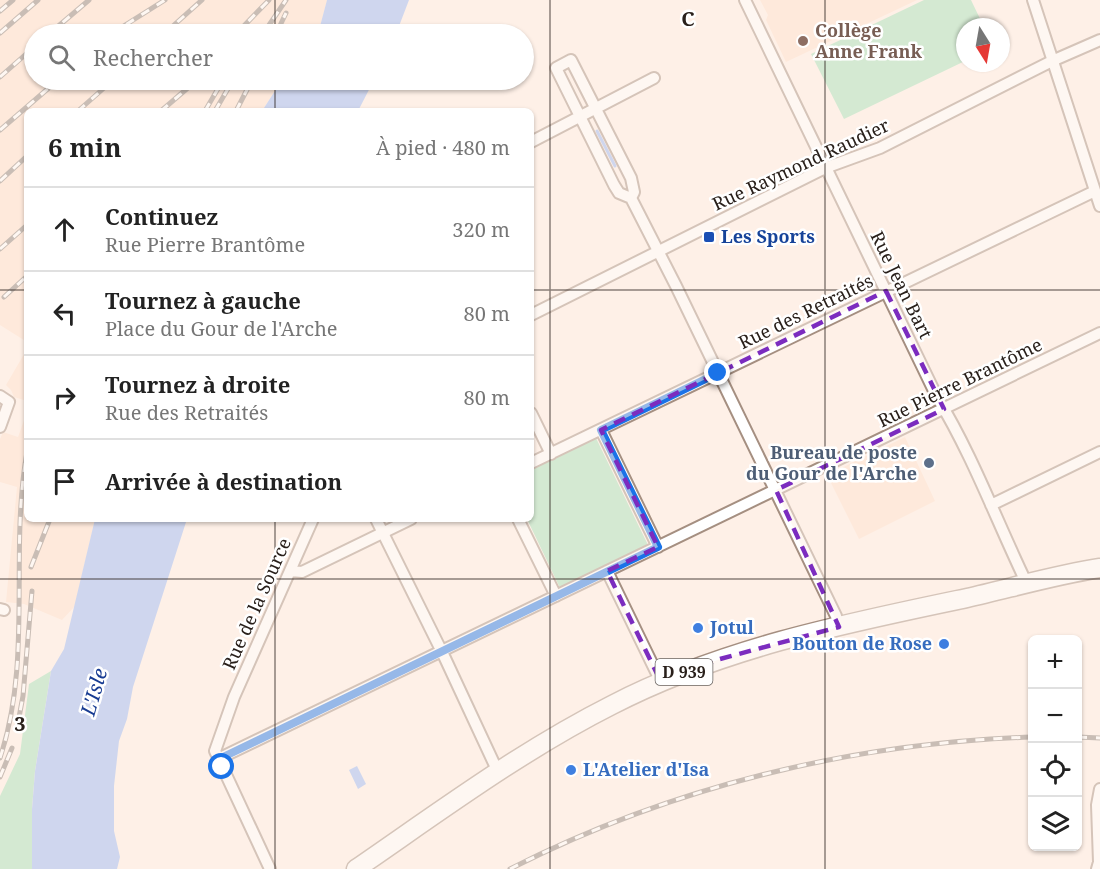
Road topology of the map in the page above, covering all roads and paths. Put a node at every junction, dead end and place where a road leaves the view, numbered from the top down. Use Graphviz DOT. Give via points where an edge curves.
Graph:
graph roads {
  1 [pos="745,0"];
  2 [pos="1033,0"];
  3 [pos="1100,40"];
  4 [pos="1052,61"];
  5 [pos="654,78"];
  6 [pos="596,109"];
  7 [pos="580,117"];
  8 [pos="534,140"];
  9 [pos="825,168"];
  10 [pos="630,176"];
  11 [pos="614,185"];
  12 [pos="1095,190"];
  13 [pos="631,198"];
  14 [pos="1100,206"];
  15 [pos="658,251"];
  16 [pos="886,291"];
  17 [pos="534,313"];
  18 [pos="1100,333"];
  19 [pos="718,373"];
  20 [pos="5,399"];
  21 [pos="944,409"];
  22 [pos="534,419"];
  23 [pos="0,426"];
  24 [pos="601,430"];
  25 [pos="1100,452"];
  26 [pos="551,454"];
  27 [pos="534,462"];
  28 [pos="776,490"];
  29 [pos="989,502"];
  30 [pos="312,522"];
  31 [pos="376,522"];
  32 [pos="405,522"];
  33 [pos="519,522"];
  34 [pos="382,533"];
  35 [pos="658,547"];
  36 [pos="1100,568"];
  37 [pos="290,571"];
  38 [pos="607,571"];
  39 [pos="1027,584"];
  40 [pos="556,596"];
  41 [pos="839,627"];
  42 [pos="441,651"];
  43 [pos="661,682"];
  44 [pos="219,759"];
  45 [pos="498,772"];
  46 [pos="1100,789"];
  47 [pos="270,869"];
  48 [pos="356,869"];
  49 [pos="1097,869"];
  1 -- 9 [label="street, Rue Jean Bart"];
  2 -- 4 [label="street"];
  3 -- 4 [label="street, Rue Raymond Raudier"];
  4 -- 9 [label="street, Rue Raymond Raudier" via="880,148"];
  4 -- 12 [label="street"];
  5 -- 6 [label="street"];
  6 -- 7 [label="street"];
  6 -- 7 [label="street" via="571,60 556,68"];
  6 -- 10 [label="street"];
  7 -- 8 [label="street"];
  7 -- 11 [label="street"];
  9 -- 15 [label="street, Rue Raymond Raudier"];
  9 -- 16 [label="street, Rue Jean Bart"];
  10 -- 11 [label="street" via="619,175"];
  10 -- 13 [label="street" via="634,192"];
  11 -- 13 [label="street"];
  12 -- 14 [label="street"];
  12 -- 16 [label="street, Rue des Retraités"];
  13 -- 15 [label="street"];
  15 -- 17 [label="street, Rue Raymond Raudier"];
  15 -- 19 [label="street"];
  16 -- 19 [label="street, Rue des Retraités"];
  16 -- 21 [label="street, Rue Jean Bart"];
  18 -- 21 [label="street, Rue Pierre Brantôme"];
  19 -- 24 [label="street, Rue des Retraités"];
  19 -- 28 [label="street"];
  20 -- 23 [label="street"];
  21 -- 28 [label="street, Rue Pierre Brantôme"];
  21 -- 29 [label="street, Rue Jean Bart"];
  22 -- 26 [label="street"];
  24 -- 26 [label="street, Rue des Retraités"];
  24 -- 35 [label="street"];
  25 -- 29 [label="street"];
  26 -- 27 [label="street, Rue des Retraités"];
  28 -- 35 [label="street, Rue Pierre Brantôme"];
  28 -- 41 [label="street"];
  29 -- 39 [label="street, Rue Jean Bart"];
  30 -- 37 [label="street, Rue de la Source"];
  31 -- 34 [label="street"];
  32 -- 34 [label="street"];
  33 -- 40 [label="street"];
  34 -- 37 [label="street" via="302,572"];
  34 -- 42 [label="street"];
  35 -- 38 [label="street, Rue Pierre Brantôme"];
  36 -- 39 [label="main road, D 939"];
  37 -- 44 [label="street, Rue de la Source" via="232,703 215,751"];
  38 -- 40 [label="street, Rue Pierre Brantôme"];
  38 -- 43 [label="street"];
  39 -- 41 [label="main road, D 939"];
  40 -- 42 [label="street, Rue Pierre Brantôme"];
  41 -- 43 [label="main road, D 939" via="720,659"];
  42 -- 44 [label="street, Rue Pierre Brantôme"];
  42 -- 45 [label="street"];
  43 -- 45 [label="main road, D 939" via="611,705"];
  44 -- 47 [label="street"];
  45 -- 48 [label="main road, D 939"];
  46 -- 49 [label="street"];
}
